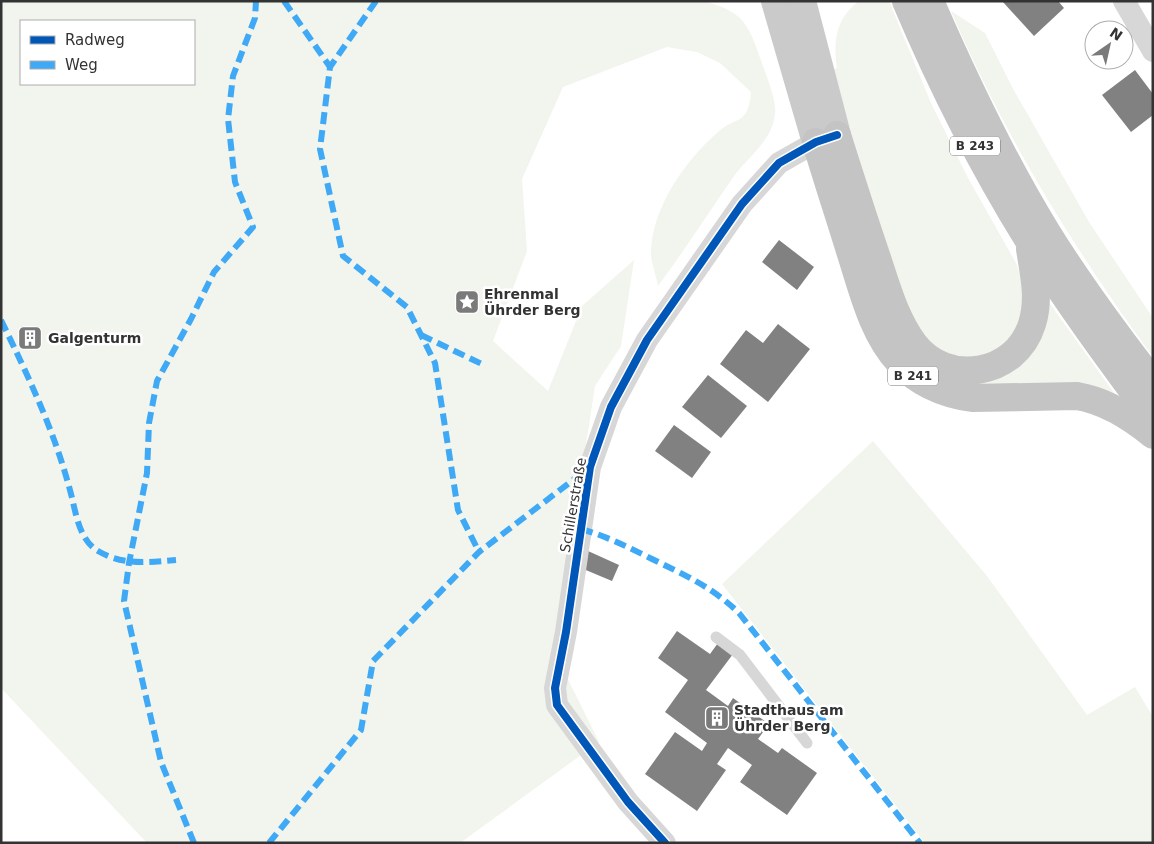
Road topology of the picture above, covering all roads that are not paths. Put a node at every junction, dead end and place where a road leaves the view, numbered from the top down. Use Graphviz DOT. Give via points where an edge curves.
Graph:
graph roads {
  1 [pos="775,1"];
  2 [pos="802,1"];
  3 [pos="906,1"];
  4 [pos="930,1"];
  5 [pos="1124,1"];
  6 [pos="936,44"];
  7 [pos="1153,51"];
  8 [pos="826,139"];
  9 [pos="1028,240"];
  10 [pos="1153,382"];
  11 [pos="1153,418"];
  12 [pos="1153,435"];
  13 [pos="716,637"];
  14 [pos="807,743"];
  15 [pos="665,843"];
  1 -- 8 [label="main road, B 241"];
  2 -- 8 [label="main road"];
  3 -- 6 [label="highway, B 243"];
  4 -- 6 [label="highway"];
  5 -- 7 [label="street"];
  6 -- 9 [label="highway, B 243" via="972,142"];
  6 -- 10 [label="highway" via="1046,230 1111,327"];
  8 -- 9 [label="highway" via="896,315 916,347 935,362 954,370 981,370 1008,360 1022,345 1033,319 1036,293"];
  8 -- 12 [label="highway, B 241" via="863,292 888,346 908,372 928,386 956,396 1077,396 1091,399 1127,415"];
  8 -- 15 [label="street, Schillerstraße" via="779,163 742,204 647,340 611,407 590,467 555,688 557,705 628,802"];
  9 -- 11 [label="highway, B 243" via="1090,334"];
  13 -- 14 [label="lane" via="740,655"];
}
